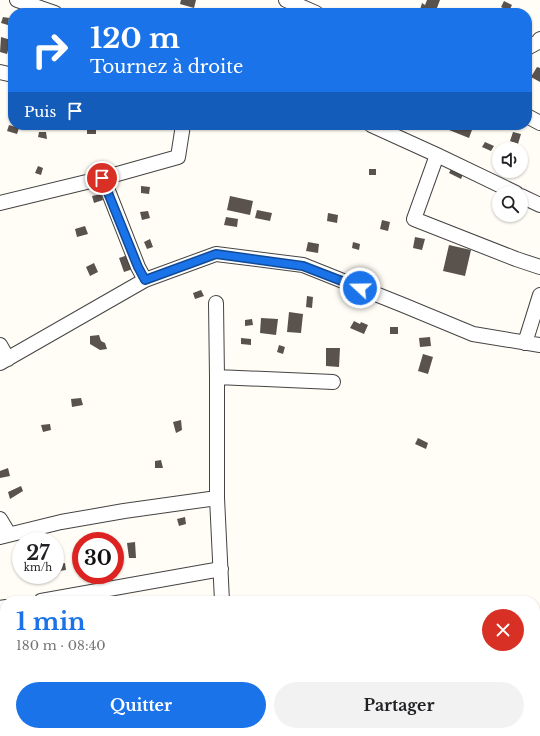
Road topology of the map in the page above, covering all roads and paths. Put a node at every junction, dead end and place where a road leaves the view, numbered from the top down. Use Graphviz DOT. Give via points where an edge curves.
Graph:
graph roads {
  1 [pos="17,0"];
  2 [pos="286,0"];
  3 [pos="40,8"];
  4 [pos="304,8"];
  5 [pos="540,39"];
  6 [pos="532,45"];
  7 [pos="182,130"];
  8 [pos="382,130"];
  9 [pos="437,155"];
  10 [pos="102,178"];
  11 [pos="501,186"];
  12 [pos="528,199"];
  13 [pos="0,203"];
  14 [pos="540,205"];
  15 [pos="540,267"];
  16 [pos="145,280"];
  17 [pos="540,294"];
  18 [pos="216,303"];
  19 [pos="525,343"];
  20 [pos="0,345"];
  21 [pos="540,346"];
  22 [pos="4,361"];
  23 [pos="217,377"];
  24 [pos="333,382"];
  25 [pos="217,498"];
  26 [pos="0,519"];
  27 [pos="4,536"];
  28 [pos="220,569"];
  29 [pos="69,596"];
  30 [pos="222,596"];
  1 -- 3 [label="street"];
  2 -- 4 [label="street"];
  5 -- 6 [label="street"];
  7 -- 10 [label="street" via="178,156"];
  8 -- 9 [label="street"];
  9 -- 11 [label="street"];
  9 -- 15 [label="street" via="414,219"];
  10 -- 13 [label="street"];
  10 -- 16 [label="street"];
  12 -- 14 [label="street"];
  16 -- 19 [label="street" via="216,254 303,266 473,334"];
  16 -- 22 [label="street"];
  17 -- 19 [label="street"];
  18 -- 23 [label="street"];
  19 -- 21 [label="street"];
  20 -- 22 [label="street"];
  23 -- 24 [label="street"];
  23 -- 25 [label="street"];
  25 -- 27 [label="street" via="61,522"];
  25 -- 28 [label="street"];
  26 -- 27 [label="street"];
  28 -- 29 [label="street"];
  28 -- 30 [label="street"];
}
